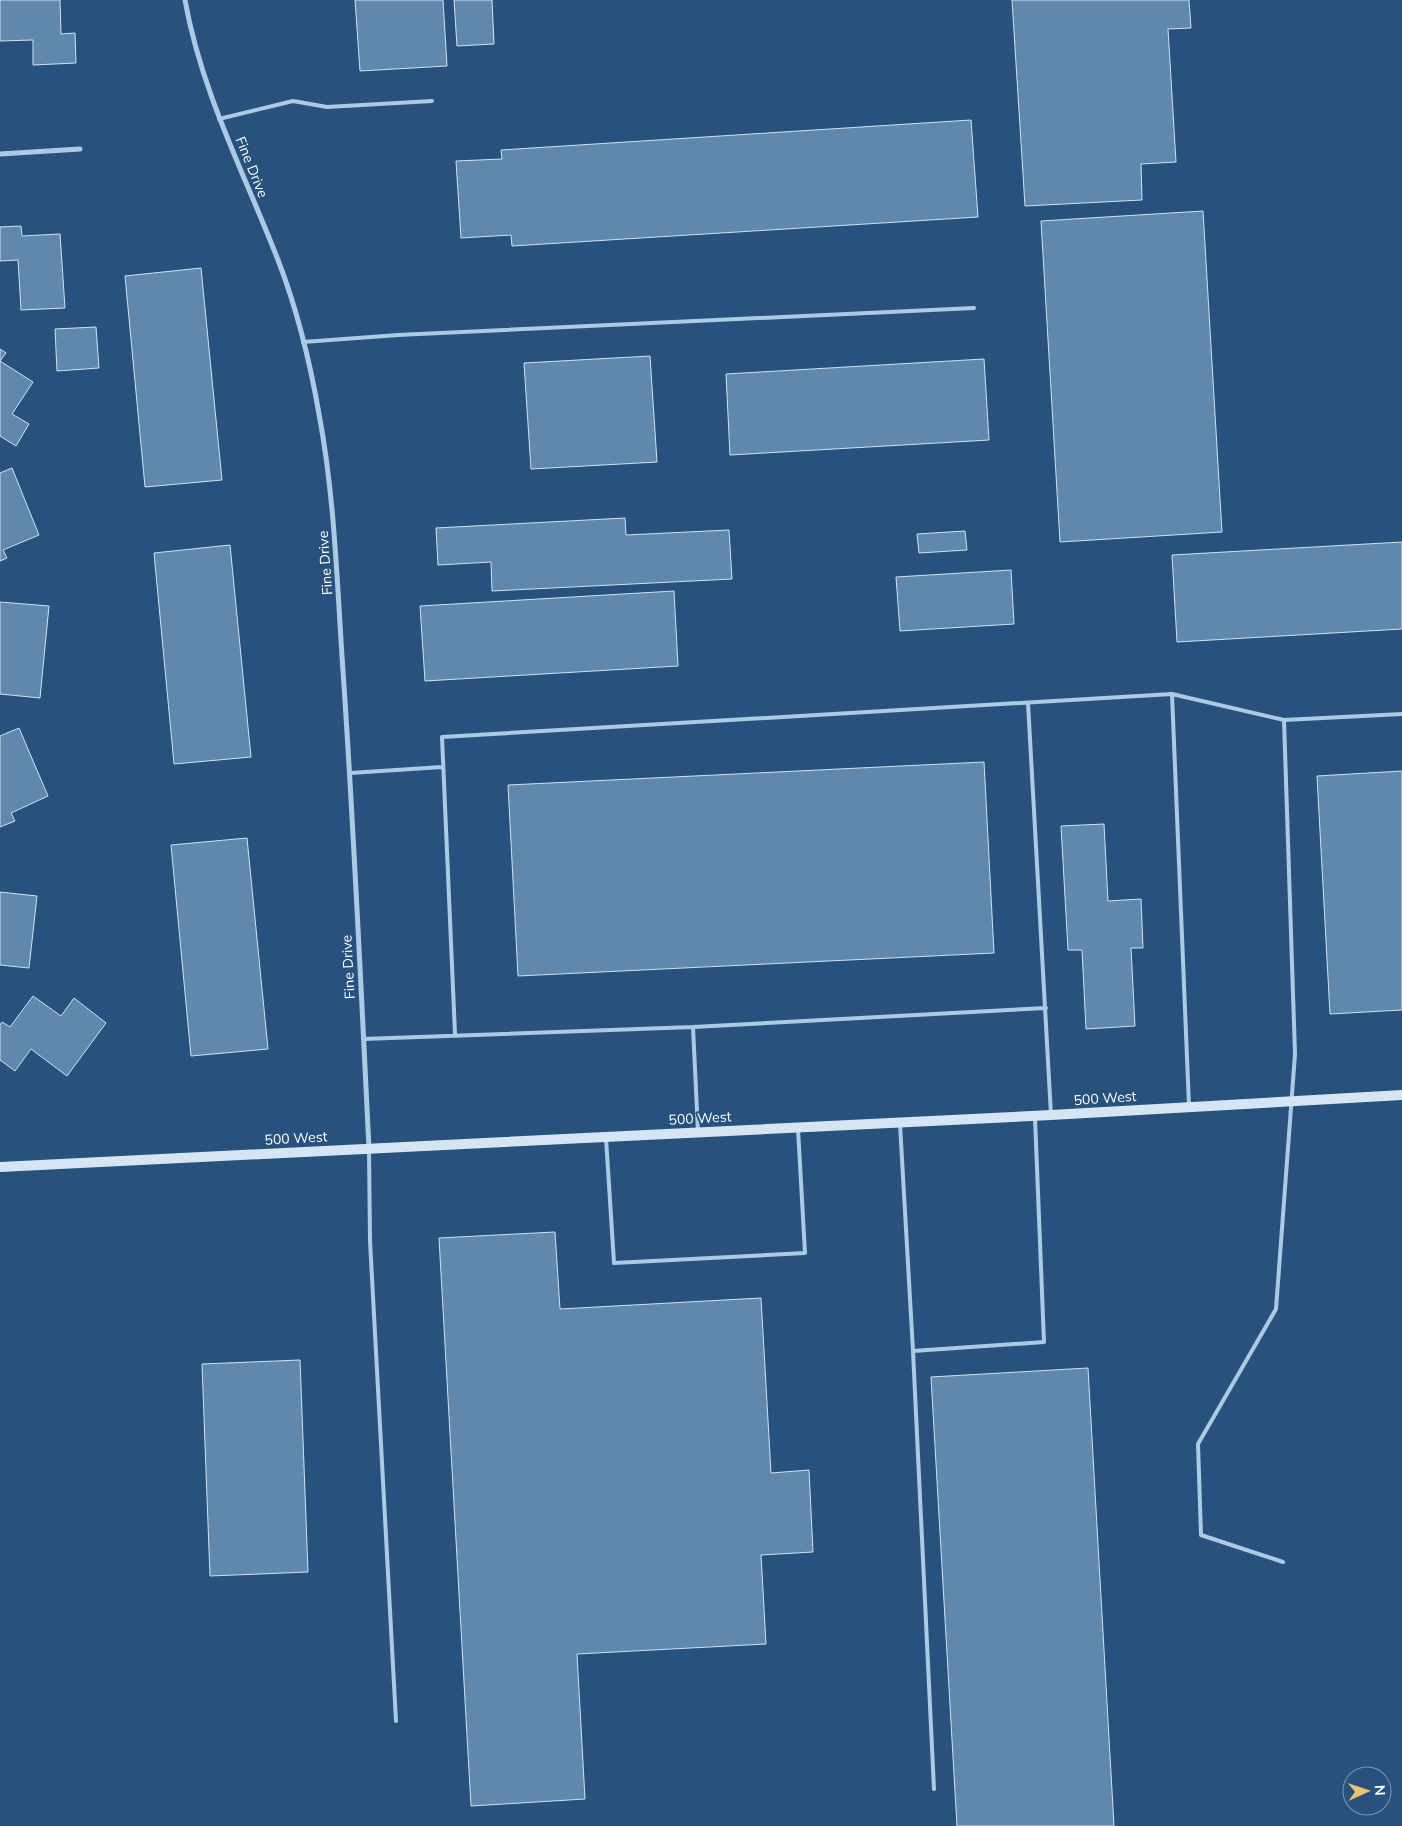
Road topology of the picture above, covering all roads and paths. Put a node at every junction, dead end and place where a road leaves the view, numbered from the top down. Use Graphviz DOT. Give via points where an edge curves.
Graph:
graph roads {
  1 [pos="185,0"];
  2 [pos="432,101"];
  3 [pos="220,119"];
  4 [pos="80,149"];
  5 [pos="0,154"];
  6 [pos="974,308"];
  7 [pos="303,342"];
  8 [pos="1172,694"];
  9 [pos="1028,703"];
  10 [pos="1402,714"];
  11 [pos="1284,720"];
  12 [pos="442,766"];
  13 [pos="350,773"];
  14 [pos="1046,1008"];
  15 [pos="693,1026"];
  16 [pos="455,1034"];
  17 [pos="363,1039"];
  18 [pos="1402,1095"];
  19 [pos="1292,1101"];
  20 [pos="1189,1106"];
  21 [pos="1035,1115"];
  22 [pos="1051,1115"];
  23 [pos="900,1122"];
  24 [pos="798,1126"];
  25 [pos="698,1132"];
  26 [pos="606,1136"];
  27 [pos="369,1148"];
  28 [pos="0,1167"];
  29 [pos="913,1351"];
  30 [pos="1283,1562"];
  31 [pos="396,1721"];
  32 [pos="934,1789"];
  1 -- 3 [label="street, Fine Drive" via="200,62"];
  2 -- 3 [label="lane" via="327,107 293,101"];
  3 -- 7 [label="street, Fine Drive" via="279,263"];
  4 -- 5 [label="street"];
  6 -- 7 [label="lane"];
  7 -- 13 [label="street, Fine Drive" via="331,484"];
  8 -- 9 [label="lane"];
  8 -- 11 [label="lane"];
  8 -- 20 [label="lane"];
  9 -- 12 [label="lane" via="442,737"];
  9 -- 14 [label="lane"];
  10 -- 11 [label="lane"];
  11 -- 19 [label="lane" via="1295,1054"];
  12 -- 13 [label="lane"];
  12 -- 16 [label="lane"];
  13 -- 17 [label="street, Fine Drive"];
  14 -- 15 [label="lane"];
  14 -- 22 [label="lane"];
  15 -- 16 [label="lane"];
  15 -- 25 [label="lane"];
  16 -- 17 [label="lane"];
  17 -- 27 [label="street, Fine Drive"];
  18 -- 19 [label="main road, 500 West"];
  19 -- 20 [label="main road, 500 West"];
  19 -- 30 [label="lane" via="1276,1309 1198,1444 1201,1535"];
  20 -- 22 [label="main road, 500 West"];
  21 -- 22 [label="main road, 500 West"];
  21 -- 23 [label="main road, 500 West"];
  21 -- 29 [label="lane" via="1044,1342"];
  23 -- 24 [label="main road, 500 West"];
  23 -- 29 [label="lane"];
  24 -- 25 [label="main road, 500 West"];
  24 -- 26 [label="lane" via="805,1253 614,1263"];
  25 -- 26 [label="main road, 500 West"];
  26 -- 27 [label="main road, 500 West"];
  27 -- 28 [label="main road, 500 West"];
  27 -- 31 [label="lane" via="370,1241"];
  29 -- 32 [label="lane"];
}
